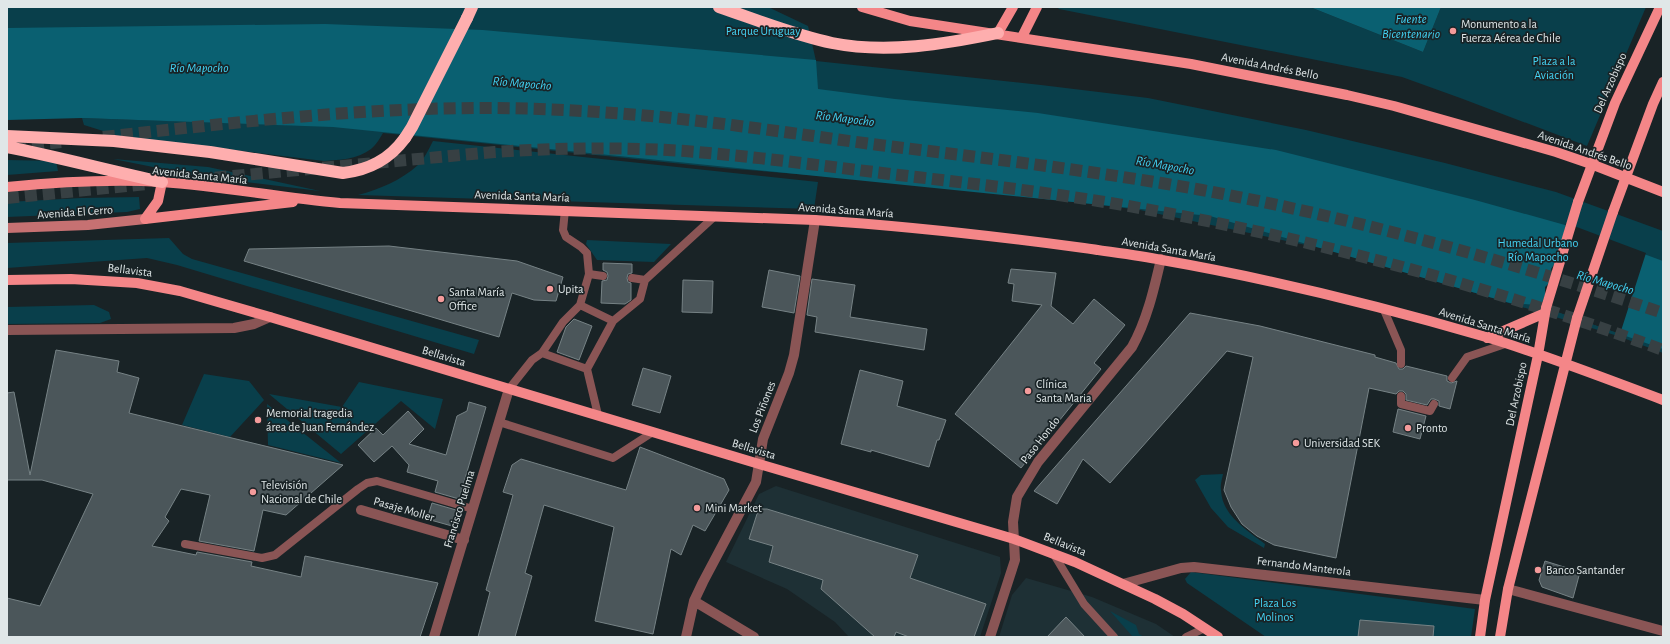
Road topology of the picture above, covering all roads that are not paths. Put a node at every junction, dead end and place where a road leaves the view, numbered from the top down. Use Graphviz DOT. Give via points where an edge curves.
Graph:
graph roads {
  1 [pos="472,7"];
  2 [pos="719,7"];
  3 [pos="862,7"];
  4 [pos="1013,7"];
  5 [pos="1037,7"];
  6 [pos="1660,7"];
  7 [pos="873,9"];
  8 [pos="998,33"];
  9 [pos="1022,37"];
  10 [pos="1663,82"];
  11 [pos="7,136"];
  12 [pos="7,147"];
  13 [pos="1591,164"];
  14 [pos="1626,177"];
  15 [pos="162,182"];
  16 [pos="7,187"];
  17 [pos="1663,192"];
  18 [pos="305,200"];
  19 [pos="565,210"];
  20 [pos="715,216"];
  21 [pos="144,219"];
  22 [pos="815,220"];
  23 [pos="7,228"];
  24 [pos="1161,259"];
  25 [pos="589,274"];
  26 [pos="603,276"];
  27 [pos="632,278"];
  28 [pos="7,280"];
  29 [pos="645,280"];
  30 [pos="580,305"];
  31 [pos="1384,310"];
  32 [pos="1545,310"];
  33 [pos="270,317"];
  34 [pos="614,321"];
  35 [pos="7,330"];
  36 [pos="1487,338"];
  37 [pos="1505,344"];
  38 [pos="542,353"];
  39 [pos="1538,355"];
  40 [pos="1401,364"];
  41 [pos="1565,364"];
  42 [pos="587,369"];
  43 [pos="1452,378"];
  44 [pos="509,388"];
  45 [pos="1401,396"];
  46 [pos="1663,400"];
  47 [pos="1434,404"];
  48 [pos="598,415"];
  49 [pos="499,422"];
  50 [pos="653,432"];
  51 [pos="759,464"];
  52 [pos="473,509"];
  53 [pos="361,510"];
  54 [pos="1014,539"];
  55 [pos="464,540"];
  56 [pos="185,544"];
  57 [pos="1053,553"];
  58 [pos="1123,584"];
  59 [pos="1508,589"];
  60 [pos="1485,600"];
  61 [pos="694,601"];
  62 [pos="1204,628"];
  63 [pos="1663,631"];
  64 [pos="434,637"];
  65 [pos="686,637"];
  66 [pos="754,637"];
  67 [pos="990,637"];
  68 [pos="1114,637"];
  69 [pos="1186,637"];
  70 [pos="1218,637"];
  71 [pos="1480,637"];
  72 [pos="1500,637"];
  1 -- 11 [label="highway, bridge" via="405,138 393,152 376,164 355,172 343,173 224,154 114,141"];
  2 -- 8 [label="highway" via="814,39 863,47 882,48 959,41"];
  3 -- 7 [label="main road, Avenida Andrés Bello"];
  4 -- 8 [label="main road"];
  5 -- 9 [label="main road"];
  6 -- 13 [label="main road, Del Arzobispo" via="1623,85"];
  7 -- 8 [label="main road, Avenida Andrés Bello" via="910,21"];
  8 -- 9 [label="main road, Avenida Andrés Bello"];
  9 -- 13 [label="main road, Avenida Andrés Bello" via="1191,64 1347,95 1490,133"];
  10 -- 14 [label="main road"];
  12 -- 15 [label="highway"];
  13 -- 14 [label="main road, Avenida Andrés Bello"];
  13 -- 32 [label="main road, Del Arzobispo, bridge"];
  14 -- 17 [label="main road, Avenida Andrés Bello"];
  14 -- 41 [label="main road, bridge" via="1577,318"];
  15 -- 16 [label="main road, Avenida Santa María" via="80,182"];
  15 -- 18 [label="main road, Avenida Santa María" via="210,186"];
  15 -- 21 [label="main road" via="158,201"];
  18 -- 19 [label="main road, Avenida Santa María" via="414,207"];
  18 -- 21 [label="main road"];
  19 -- 20 [label="main road, Avenida Santa María"];
  19 -- 25 [label="lane" via="566,237 585,250"];
  20 -- 22 [label="main road, Avenida Santa María"];
  20 -- 29 [label="lane"];
  21 -- 23 [label="street, Avenida El Cerro"];
  22 -- 24 [label="main road, Avenida Santa María" via="1004,237"];
  22 -- 51 [label="street, Los Piñones" via="794,355 765,431"];
  24 -- 31 [label="main road, Avenida Santa María" via="1228,272"];
  24 -- 54 [label="street, Paso Hondo" via="1141,330 1132,347 1038,462 1017,497 1013,522"];
  25 -- 26 [label="lane"];
  25 -- 30 [label="lane"];
  27 -- 29 [label="lane"];
  28 -- 33 [label="main road, Bellavista" via="71,279 137,283 180,291"];
  29 -- 34 [label="lane" via="640,299"];
  30 -- 34 [label="lane"];
  30 -- 38 [label="lane" via="563,322"];
  31 -- 36 [label="main road, Avenida Santa María"];
  31 -- 40 [label="lane" via="1401,350"];
  32 -- 36 [label="main road"];
  32 -- 39 [label="main road, Del Arzobispo"];
  33 -- 35 [label="street" via="254,324 234,328"];
  33 -- 44 [label="main road, Bellavista"];
  34 -- 42 [label="lane"];
  36 -- 37 [label="main road, Avenida Santa María"];
  37 -- 39 [label="main road, Avenida Santa María"];
  37 -- 43 [label="lane" via="1467,357"];
  38 -- 42 [label="lane"];
  38 -- 44 [label="lane" via="532,360"];
  39 -- 41 [label="main road, Avenida Santa María"];
  39 -- 60 [label="main road, Del Arzobispo"];
  41 -- 46 [label="main road, Avenida Santa María"];
  41 -- 59 [label="main road"];
  42 -- 48 [label="lane"];
  44 -- 48 [label="main road, Bellavista"];
  44 -- 49 [label="street, Francisco Puelma"];
  45 -- 47 [label="lane" via="1401,404 1430,410"];
  48 -- 50 [label="main road, Bellavista"];
  49 -- 50 [label="lane" via="613,458"];
  49 -- 52 [label="street, Francisco Puelma"];
  50 -- 51 [label="main road, Bellavista"];
  51 -- 54 [label="main road, Bellavista"];
  51 -- 61 [label="street, Los Piñones" via="753,490"];
  52 -- 55 [label="street, Francisco Puelma"];
  52 -- 56 [label="lane" via="377,481 367,483 358,489 275,555 262,558"];
  53 -- 55 [label="street, Pasaje Moller"];
  54 -- 57 [label="main road, Bellavista"];
  54 -- 67 [label="street, Paso Hondo" via="1014,566"];
  55 -- 64 [label="street, Francisco Puelma"];
  57 -- 58 [label="main road, Bellavista"];
  57 -- 68 [label="lane" via="1084,604"];
  58 -- 60 [label="street, Fernando Manterola" via="1176,569 1194,567"];
  58 -- 62 [label="main road, Bellavista" via="1155,599"];
  59 -- 63 [label="street"];
  59 -- 72 [label="main road"];
  60 -- 71 [label="main road, Del Arzobispo"];
  61 -- 65 [label="street, Los Piñones"];
  61 -- 66 [label="street"];
  62 -- 69 [label="lane"];
  62 -- 70 [label="main road, Bellavista"];
}
